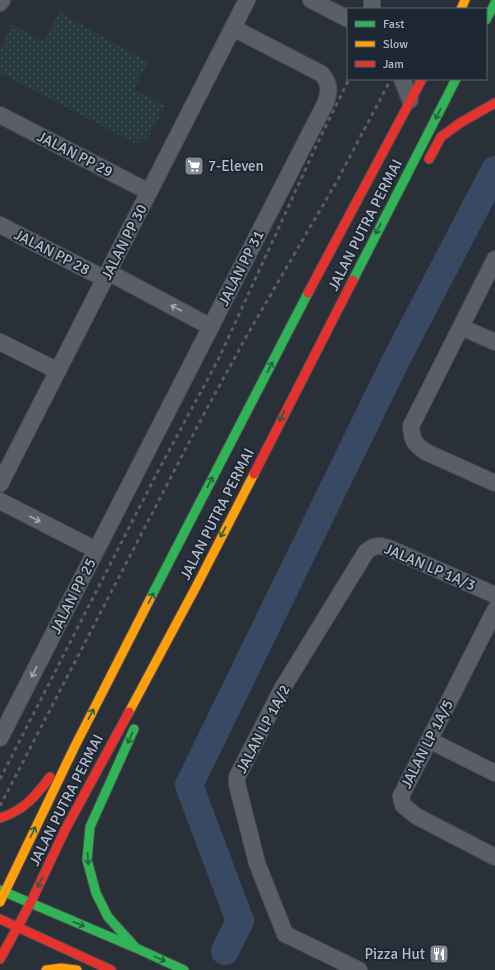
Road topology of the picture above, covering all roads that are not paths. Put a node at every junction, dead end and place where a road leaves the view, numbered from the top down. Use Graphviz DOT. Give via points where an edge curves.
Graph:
graph roads {
  1 [pos="247,0"];
  2 [pos="310,0"];
  3 [pos="495,3"];
  4 [pos="347,18"];
  5 [pos="487,18"];
  6 [pos="233,28"];
  7 [pos="402,80"];
  8 [pos="421,80"];
  9 [pos="455,80"];
  10 [pos="410,100"];
  11 [pos="495,103"];
  12 [pos="0,115"];
  13 [pos="426,165"];
  14 [pos="149,192"];
  15 [pos="0,225"];
  16 [pos="495,259"];
  17 [pos="107,276"];
  18 [pos="358,290"];
  19 [pos="211,327"];
  20 [pos="461,327"];
  21 [pos="0,342"];
  22 [pos="495,342"];
  23 [pos="319,344"];
  24 [pos="58,371"];
  25 [pos="6,458"];
  26 [pos="495,483"];
  27 [pos="0,484"];
  28 [pos="0,501"];
  29 [pos="96,550"];
  30 [pos="366,552"];
  31 [pos="495,595"];
  32 [pos="495,610"];
  33 [pos="162,649"];
  34 [pos="142,708"];
  35 [pos="136,723"];
  36 [pos="0,738"];
  37 [pos="429,740"];
  38 [pos="74,748"];
  39 [pos="495,773"];
  40 [pos="0,818"];
  41 [pos="495,857"];
  42 [pos="2,892"];
  43 [pos="0,902"];
  44 [pos="30,904"];
  45 [pos="0,919"];
  46 [pos="17,927"];
  47 [pos="136,948"];
  48 [pos="0,959"];
  49 [pos="46,970"];
  50 [pos="77,970"];
  51 [pos="111,970"];
  52 [pos="184,970"];
  53 [pos="359,970"];
  1 -- 6 [label="street, JALAN PP 30"];
  2 -- 4 [label="street"];
  3 -- 5 [label="main road"];
  6 -- 14 [label="street, JALAN PP 30"];
  6 -- 19 [label="street, JALAN PP 31" via="322,74 327,81 329,93"];
  7 -- 10 [label="street"];
  8 -- 10 [label="main road, JALAN PUTRA PERMAI"];
  9 -- 23 [label="main road, JALAN PUTRA PERMAI, one-way"];
  38 -- 10 [label="main road, JALAN PUTRA PERMAI, one-way"];
  11 -- 13 [label="main road" via="441,137"];
  12 -- 14 [label="street, JALAN PP 29"];
  14 -- 17 [label="street, JALAN PP 30"];
  15 -- 17 [label="street, JALAN PP 28"];
  16 -- 20 [label="street"];
  19 -- 17 [label="street, JALAN PP 28, one-way"];
  17 -- 24 [label="street, JALAN PP 30"];
  18 -- 23 [label="main road"];
  19 -- 29 [label="street, JALAN PP 31"];
  20 -- 22 [label="street"];
  20 -- 26 [label="street" via="411,426 412,438 426,452"];
  21 -- 24 [label="street"];
  23 -- 33 [label="main road, JALAN PUTRA PERMAI, one-way"];
  24 -- 25 [label="street, JALAN PP 30"];
  25 -- 27 [label="street, JALAN PP 30"];
  28 -- 29 [label="street, JALAN PP 25, one-way"];
  29 -- 36 [label="street, JALAN PP 25, one-way"];
  30 -- 31 [label="street, JALAN LP 1A/3" via="376,545 384,546"];
  30 -- 53 [label="street, JALAN LP 1A/2" via="282,690 236,780 257,863 285,934"];
  32 -- 37 [label="street, JALAN LP 1A/5"];
  33 -- 34 [label="main road"];
  33 -- 44 [label="main road, JALAN PUTRA PERMAI, one-way" via="65,830"];
  35 -- 47 [label="main road, one-way" via="90,827 87,860 96,893 108,917"];
  37 -- 39 [label="street"];
  37 -- 41 [label="street, JALAN LP 1A/5" via="401,796 403,805 416,816"];
  38 -- 40 [label="main road" via="32,801 10,816"];
  42 -- 38 [label="main road, JALAN PUTRA PERMAI, one-way"];
  42 -- 43 [label="main road, JALAN PUTRA PERMAI"];
  42 -- 44 [label="main road"];
  44 -- 46 [label="main road, JALAN PUTRA PERMAI"];
  44 -- 47 [label="main road, one-way"];
  45 -- 46 [label="main road"];
  46 -- 48 [label="main road, JALAN PUTRA PERMAI"];
  46 -- 51 [label="main road"];
  47 -- 52 [label="main road, one-way"];
  49 -- 50 [label="main road"];
}
